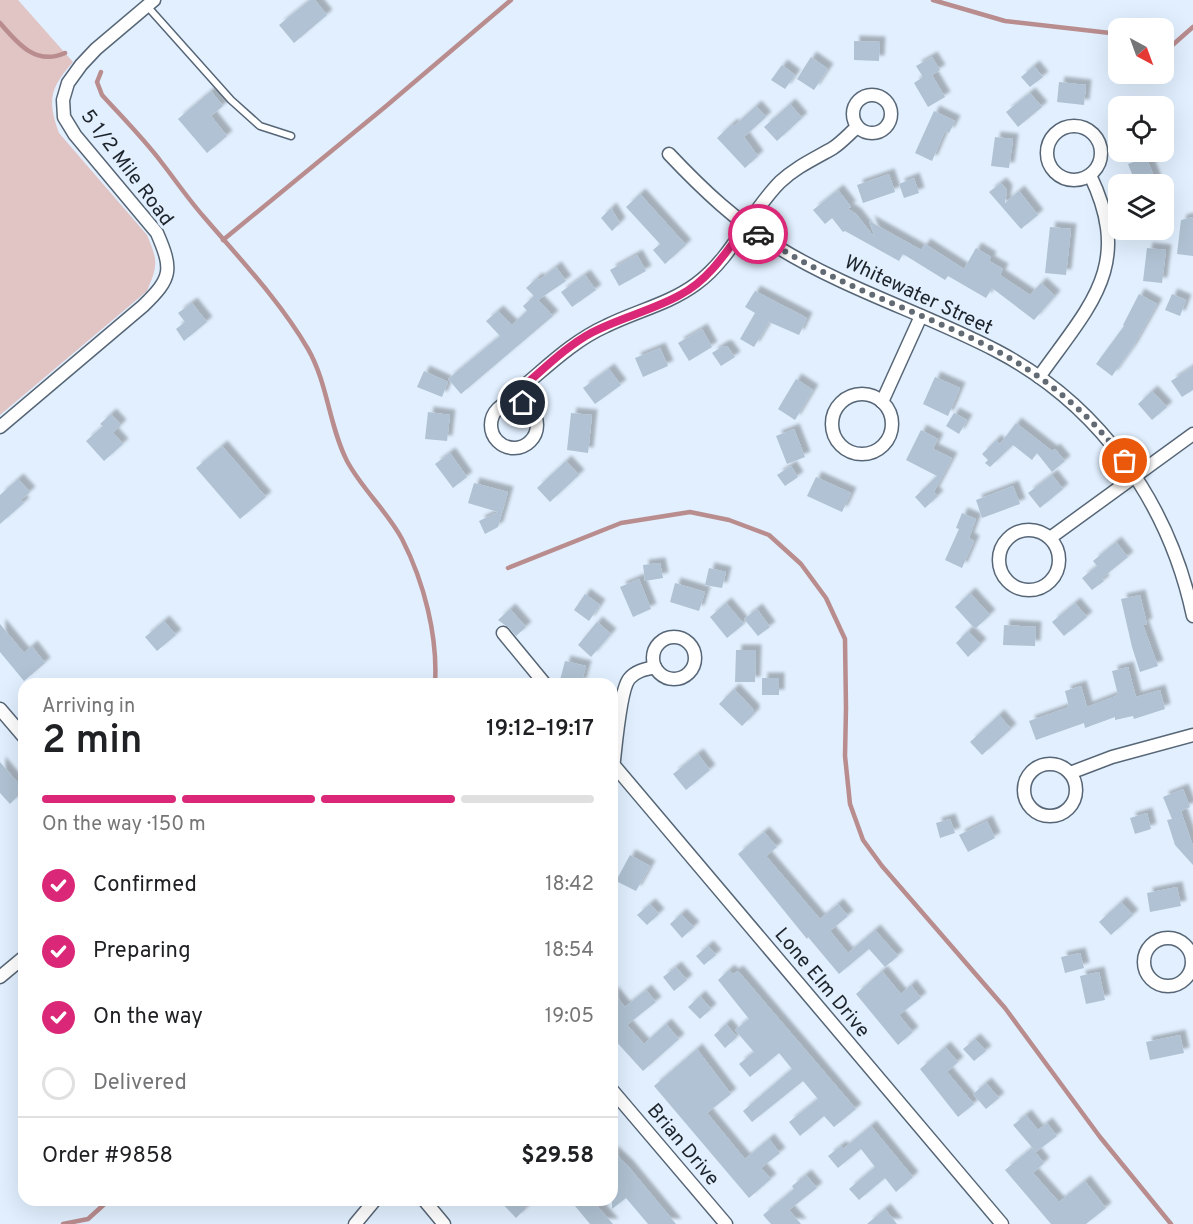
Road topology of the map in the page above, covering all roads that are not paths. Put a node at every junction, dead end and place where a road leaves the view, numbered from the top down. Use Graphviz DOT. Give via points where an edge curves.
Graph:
graph roads {
  1 [pos="150,3"];
  2 [pos="858,127"];
  3 [pos="291,136"];
  4 [pos="669,154"];
  5 [pos="1090,175"];
  6 [pos="746,225"];
  7 [pos="921,316"];
  8 [pos="1039,377"];
  9 [pos="882,402"];
  10 [pos="523,403"];
  11 [pos="0,427"];
  12 [pos="1193,434"];
  13 [pos="1136,476"];
  14 [pos="1050,538"];
  15 [pos="1193,612"];
  16 [pos="503,633"];
  17 [pos="655,667"];
  18 [pos="540,678"];
  19 [pos="0,710"];
  20 [pos="18,730"];
  21 [pos="618,730"];
  22 [pos="1193,735"];
  23 [pos="1070,772"];
  24 [pos="618,775"];
  25 [pos="18,962"];
  26 [pos="0,977"];
  27 [pos="618,1097"];
  28 [pos="370,1206"];
  29 [pos="429,1206"];
  30 [pos="355,1224"];
  31 [pos="444,1224"];
  32 [pos="726,1224"];
  33 [pos="1002,1224"];
  1 -- 3 [label="lane" via="231,100 260,126"];
  1 -- 11 [label="street, 5 1/2 Mile Road" via="88,57 68,82 64,117 157,233 168,273 160,290 143,306"];
  2 -- 6 [label="street" via="834,147 794,170"];
  4 -- 6 [label="street, Whitewater Street"];
  5 -- 5 [label="street" via="1100,160 1095,135 1079,127 1062,129 1050,142 1052,167 1065,178 1082,179"];
  5 -- 8 [label="street" via="1108,227 1107,266 1091,303"];
  6 -- 7 [label="street, Whitewater Street" via="818,269"];
  6 -- 10 [label="street" via="699,282 681,294 588,335 525,385"];
  7 -- 8 [label="street, Whitewater Street" via="997,351"];
  7 -- 9 [label="street"];
  8 -- 13 [label="street, Whitewater Street" via="1088,418"];
  9 -- 9 [label="street" via="858,394 843,401 832,424 842,446 868,453 884,443 889,436 891,417"];
  12 -- 13 [label="street"];
  13 -- 14 [label="street"];
  13 -- 15 [label="street, Whitewater Street" via="1172,544"];
  14 -- 14 [label="street" via="1059,556 1048,584 1029,591 1018,589 1003,577 998,558 1006,540 1032,530"];
  16 -- 18 [label="street"];
  17 -- 21 [label="street" via="630,678 623,692"];
  19 -- 20 [label="street"];
  22 -- 23 [label="street"];
  23 -- 23 [label="street" via="1049,764 1029,775 1025,798 1034,811 1050,817 1072,805 1076,788"];
  24 -- 33 [label="street, Lone Elm Drive"];
  25 -- 26 [label="street"];
  27 -- 32 [label="street, Brian Drive"];
  28 -- 30 [label="street"];
  29 -- 31 [label="street"];
}
